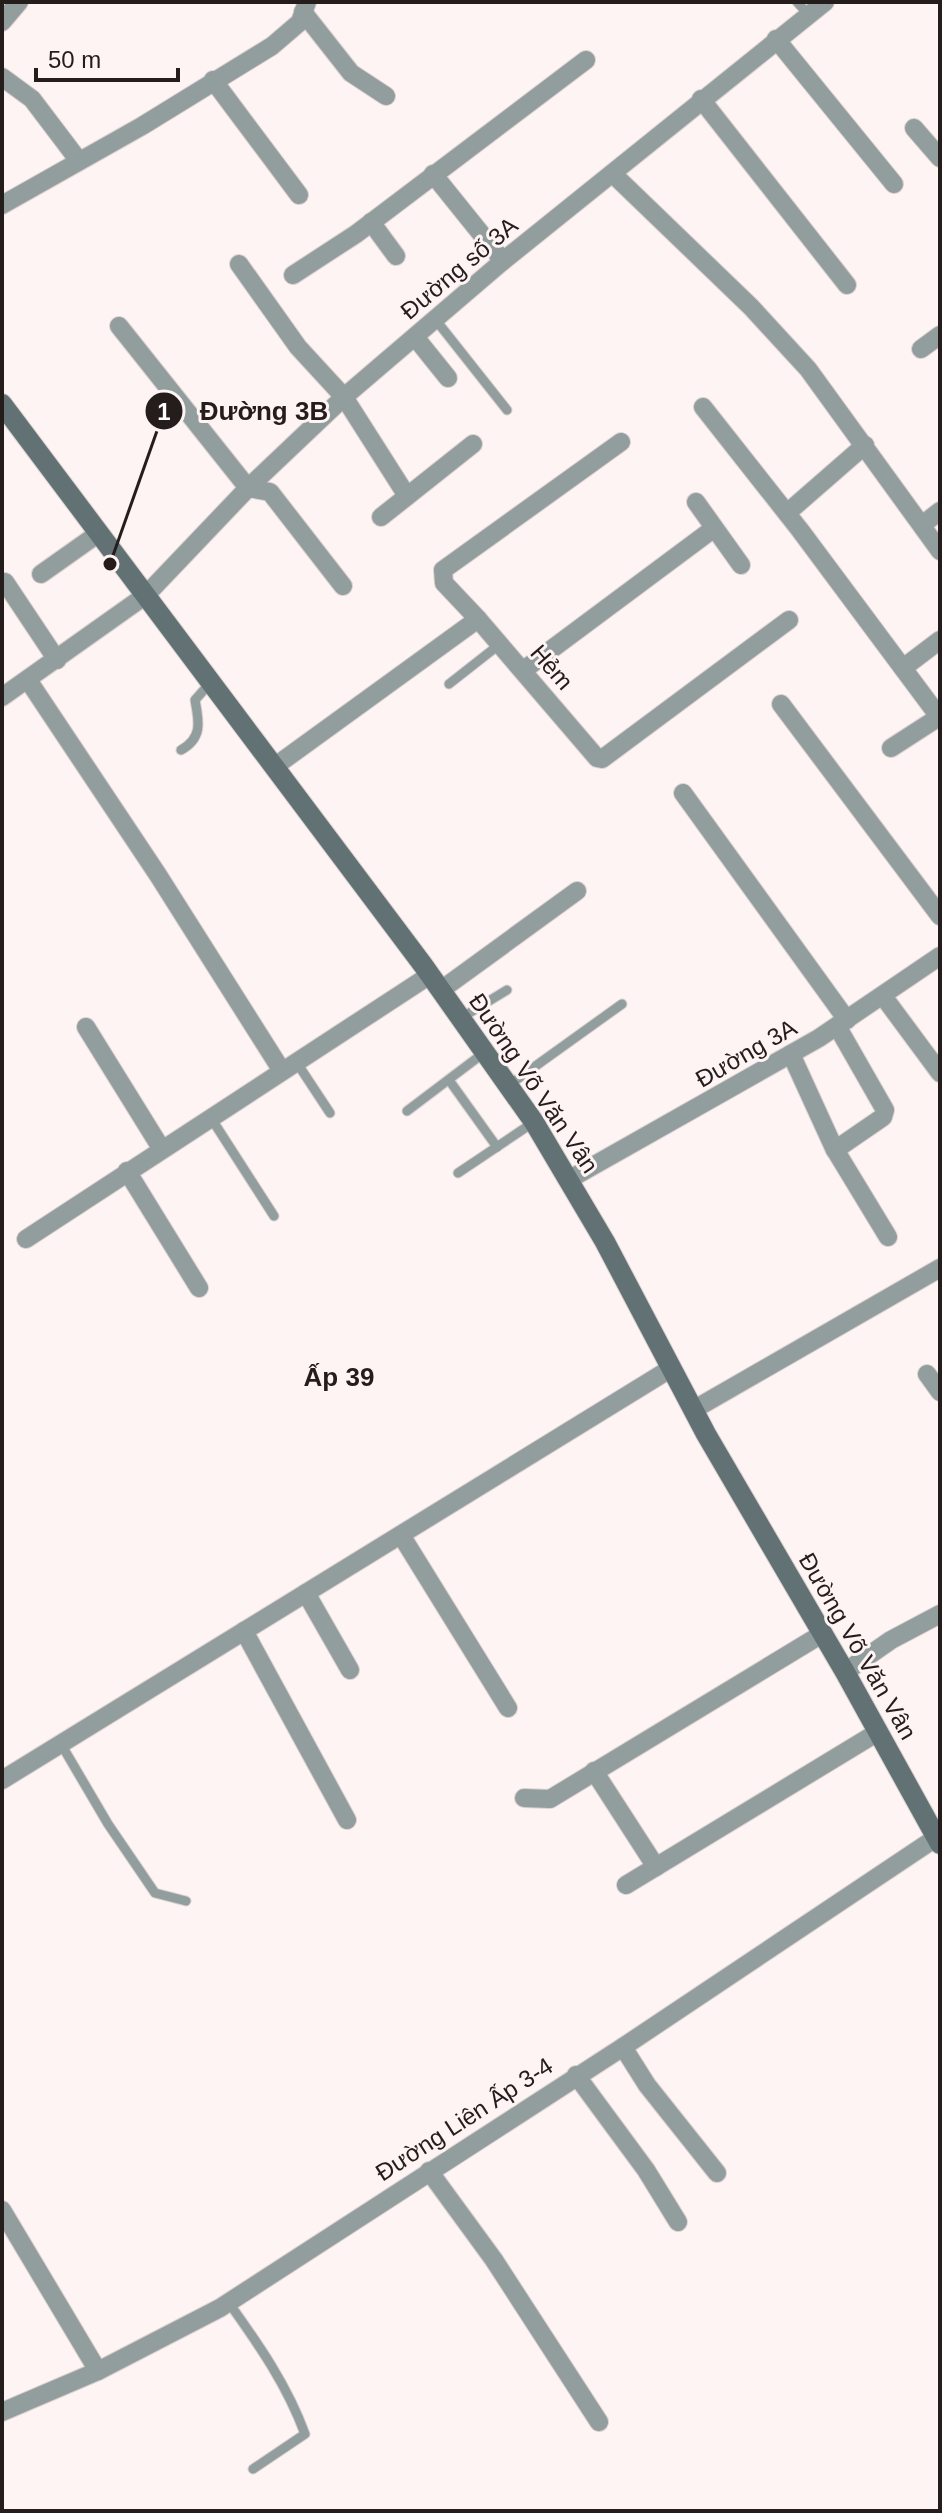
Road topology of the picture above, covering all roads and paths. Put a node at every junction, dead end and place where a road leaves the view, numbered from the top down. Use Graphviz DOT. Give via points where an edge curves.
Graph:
graph roads {
  1 [pos="19,2"];
  2 [pos="825,2"];
  3 [pos="305,7"];
  4 [pos="802,8"];
  5 [pos="2,22"];
  6 [pos="776,39"];
  7 [pos="586,60"];
  8 [pos="2,77"];
  9 [pos="213,80"];
  10 [pos="386,96"];
  11 [pos="701,99"];
  12 [pos="914,128"];
  13 [pos="940,158"];
  14 [pos="79,161"];
  15 [pos="433,174"];
  16 [pos="613,174"];
  17 [pos="894,184"];
  18 [pos="299,195"];
  19 [pos="2,205"];
  20 [pos="371,222"];
  21 [pos="396,256"];
  22 [pos="503,261"];
  23 [pos="239,264"];
  24 [pos="293,275"];
  25 [pos="847,285"];
  26 [pos="435,319"];
  27 [pos="119,326"];
  28 [pos="940,335"];
  29 [pos="415,337"];
  30 [pos="921,349"];
  31 [pos="448,378"];
  32 [pos="344,397"];
  33 [pos="2,404"];
  34 [pos="703,407"];
  35 [pos="507,410"];
  36 [pos="621,442"];
  37 [pos="473,444"];
  38 [pos="865,445"];
  39 [pos="248,488"];
  40 [pos="407,496"];
  41 [pos="696,502"];
  42 [pos="940,511"];
  43 [pos="787,513"];
  44 [pos="381,517"];
  45 [pos="922,525"];
  46 [pos="713,529"];
  47 [pos="99,533"];
  48 [pos="940,551"];
  49 [pos="741,565"];
  50 [pos="41,574"];
  51 [pos="5,582"];
  52 [pos="343,586"];
  53 [pos="146,595"];
  54 [pos="478,619"];
  55 [pos="789,620"];
  56 [pos="940,640"];
  57 [pos="500,644"];
  58 [pos="57,660"];
  59 [pos="903,668"];
  60 [pos="525,669"];
  61 [pos="28,680"];
  62 [pos="211,682"];
  63 [pos="449,684"];
  64 [pos="2,697"];
  65 [pos="781,704"];
  66 [pos="939,718"];
  67 [pos="891,748"];
  68 [pos="181,750"];
  69 [pos="274,767"];
  70 [pos="683,793"];
  71 [pos="577,891"];
  72 [pos="940,916"];
  73 [pos="940,956"];
  74 [pos="436,983"];
  75 [pos="507,990"];
  76 [pos="883,996"];
  77 [pos="622,1004"];
  78 [pos="461,1018"];
  79 [pos="842,1023"];
  80 [pos="86,1027"];
  81 [pos="485,1052"];
  82 [pos="791,1054"];
  83 [pos="290,1067"];
  84 [pos="940,1073"];
  85 [pos="449,1080"];
  86 [pos="509,1085"];
  87 [pos="407,1111"];
  88 [pos="330,1113"];
  89 [pos="210,1116"];
  90 [pos="534,1122"];
  91 [pos="497,1147"];
  92 [pos="161,1148"];
  93 [pos="835,1150"];
  94 [pos="127,1171"];
  95 [pos="458,1173"];
  96 [pos="568,1180"];
  97 [pos="274,1216"];
  98 [pos="888,1237"];
  99 [pos="26,1239"];
  100 [pos="940,1268"];
  101 [pos="199,1288"];
  102 [pos="670,1369"];
  103 [pos="927,1374"];
  104 [pos="940,1392"];
  105 [pos="693,1410"];
  106 [pos="401,1535"];
  107 [pos="306,1593"];
  108 [pos="940,1614"];
  109 [pos="244,1631"];
  110 [pos="822,1634"];
  111 [pos="350,1670"];
  112 [pos="845,1672"];
  113 [pos="508,1708"];
  114 [pos="878,1732"];
  115 [pos="61,1744"];
  116 [pos="594,1771"];
  117 [pos="4,1774"];
  118 [pos="524,1798"];
  119 [pos="347,1820"];
  120 [pos="939,1839"];
  121 [pos="656,1867"];
  122 [pos="626,1885"];
  123 [pos="186,1901"];
  124 [pos="623,2047"];
  125 [pos="576,2075"];
  126 [pos="429,2171"];
  127 [pos="717,2173"];
  128 [pos="2,2210"];
  129 [pos="678,2222"];
  130 [pos="229,2303"];
  131 [pos="98,2371"];
  132 [pos="2,2412"];
  133 [pos="599,2422"];
  134 [pos="253,2469"];
  1 -- 5 [label="street"];
  2 -- 4 [label="street, Đường số 3A"];
  3 -- 9 [label="street" via="300,22 272,46"];
  3 -- 10 [label="street" via="351,73"];
  4 -- 6 [label="street, Đường số 3A"];
  6 -- 11 [label="street, Đường số 3A"];
  6 -- 17 [label="street"];
  7 -- 15 [label="street"];
  8 -- 14 [label="street" via="32,99"];
  9 -- 14 [label="street"];
  9 -- 18 [label="street"];
  11 -- 16 [label="street, Đường số 3A"];
  11 -- 25 [label="street"];
  12 -- 13 [label="street"];
  14 -- 19 [label="street"];
  15 -- 20 [label="street"];
  15 -- 22 [label="street"];
  16 -- 22 [label="street, Đường số 3A"];
  16 -- 38 [label="street" via="799,358"];
  20 -- 21 [label="street"];
  20 -- 24 [label="street"];
  22 -- 26 [label="street, Đường số 3A"];
  23 -- 32 [label="street" via="298,347"];
  26 -- 29 [label="street, Đường số 3A"];
  26 -- 35 [label="lane"];
  27 -- 39 [label="street"];
  28 -- 30 [label="street"];
  29 -- 31 [label="street"];
  29 -- 32 [label="street, Đường số 3A"];
  32 -- 39 [label="street, Đường số 3A"];
  32 -- 40 [label="street"];
  33 -- 47 [label="street, Đường Võ Văn Vân"];
  34 -- 43 [label="street"];
  36 -- 54 [label="street, Hẻm" via="443,570 444,583"];
  37 -- 40 [label="street"];
  38 -- 43 [label="street"];
  38 -- 45 [label="street"];
  39 -- 52 [label="street" via="270,492"];
  39 -- 53 [label="street, Đường số 3A"];
  40 -- 44 [label="street"];
  41 -- 46 [label="street"];
  42 -- 45 [label="street"];
  43 -- 59 [label="street"];
  45 -- 48 [label="street"];
  46 -- 49 [label="street"];
  46 -- 60 [label="street"];
  47 -- 50 [label="street"];
  47 -- 53 [label="street, Đường Võ Văn Vân"];
  51 -- 58 [label="street"];
  53 -- 58 [label="street, Đường số 3A"];
  53 -- 62 [label="street, Đường Võ Văn Vân"];
  54 -- 57 [label="street, Hẻm"];
  54 -- 69 [label="street"];
  55 -- 60 [label="street, Hẻm" via="602,759"];
  56 -- 59 [label="street"];
  57 -- 60 [label="street, Hẻm"];
  57 -- 63 [label="lane"];
  58 -- 61 [label="street, Đường số 3A"];
  59 -- 66 [label="street"];
  61 -- 64 [label="street, Đường số 3A"];
  61 -- 83 [label="street"];
  62 -- 68 [label="lane" via="195,700 200,727 192,744"];
  62 -- 69 [label="street, Đường Võ Văn Vân"];
  65 -- 72 [label="street"];
  66 -- 67 [label="street"];
  69 -- 74 [label="street, Đường Võ Văn Vân"];
  70 -- 79 [label="street"];
  71 -- 74 [label="street"];
  73 -- 76 [label="street, Đường 3A"];
  74 -- 78 [label="street, Đường Võ Văn Vân"];
  74 -- 83 [label="street"];
  75 -- 78 [label="lane"];
  76 -- 79 [label="street, Đường 3A"];
  76 -- 84 [label="street"];
  77 -- 86 [label="lane"];
  78 -- 81 [label="street, Đường Võ Văn Vân"];
  79 -- 82 [label="street, Đường 3A"];
  79 -- 93 [label="street" via="885,1110 883,1117"];
  80 -- 92 [label="street"];
  81 -- 85 [label="lane"];
  81 -- 86 [label="street, Đường Võ Văn Vân"];
  82 -- 93 [label="street"];
  82 -- 96 [label="street, Đường 3A"];
  83 -- 88 [label="lane"];
  83 -- 89 [label="street"];
  85 -- 87 [label="lane"];
  85 -- 91 [label="lane"];
  86 -- 90 [label="street, Đường Võ Văn Vân"];
  89 -- 92 [label="street"];
  89 -- 97 [label="lane"];
  90 -- 91 [label="lane"];
  90 -- 96 [label="street, Đường Võ Văn Vân"];
  91 -- 95 [label="lane"];
  92 -- 94 [label="street"];
  93 -- 98 [label="street"];
  94 -- 99 [label="street"];
  94 -- 101 [label="street"];
  96 -- 102 [label="street, Đường Võ Văn Vân"];
  100 -- 105 [label="street"];
  102 -- 105 [label="street, Đường Võ Văn Vân"];
  102 -- 106 [label="street"];
  103 -- 104 [label="street"];
  105 -- 110 [label="street, Đường Võ Văn Vân"];
  106 -- 107 [label="street"];
  106 -- 113 [label="street"];
  107 -- 109 [label="street"];
  107 -- 111 [label="street"];
  108 -- 112 [label="street"];
  109 -- 115 [label="street"];
  109 -- 119 [label="street"];
  110 -- 112 [label="street, Đường Võ Văn Vân"];
  110 -- 116 [label="street"];
  112 -- 114 [label="street, Đường Võ Văn Vân"];
  114 -- 120 [label="street, Đường Võ Văn Vân"];
  114 -- 121 [label="street"];
  115 -- 117 [label="street"];
  115 -- 123 [label="lane" via="155,1893"];
  116 -- 118 [label="street" via="550,1799"];
  116 -- 121 [label="street"];
  120 -- 124 [label="street, Đường Liên Ấp 3-4"];
  121 -- 122 [label="street"];
  124 -- 125 [label="street, Đường Liên Ấp 3-4"];
  124 -- 127 [label="street"];
  125 -- 126 [label="street, Đường Liên Ấp 3-4"];
  125 -- 129 [label="street"];
  126 -- 130 [label="street, Đường Liên Ấp 3-4"];
  126 -- 133 [label="street"];
  128 -- 131 [label="street"];
  130 -- 131 [label="street, Đường Liên Ấp 3-4"];
  130 -- 134 [label="lane" via="271,2361 305,2434"];
  131 -- 132 [label="street, Đường Liên Ấp 3-4"];
}
